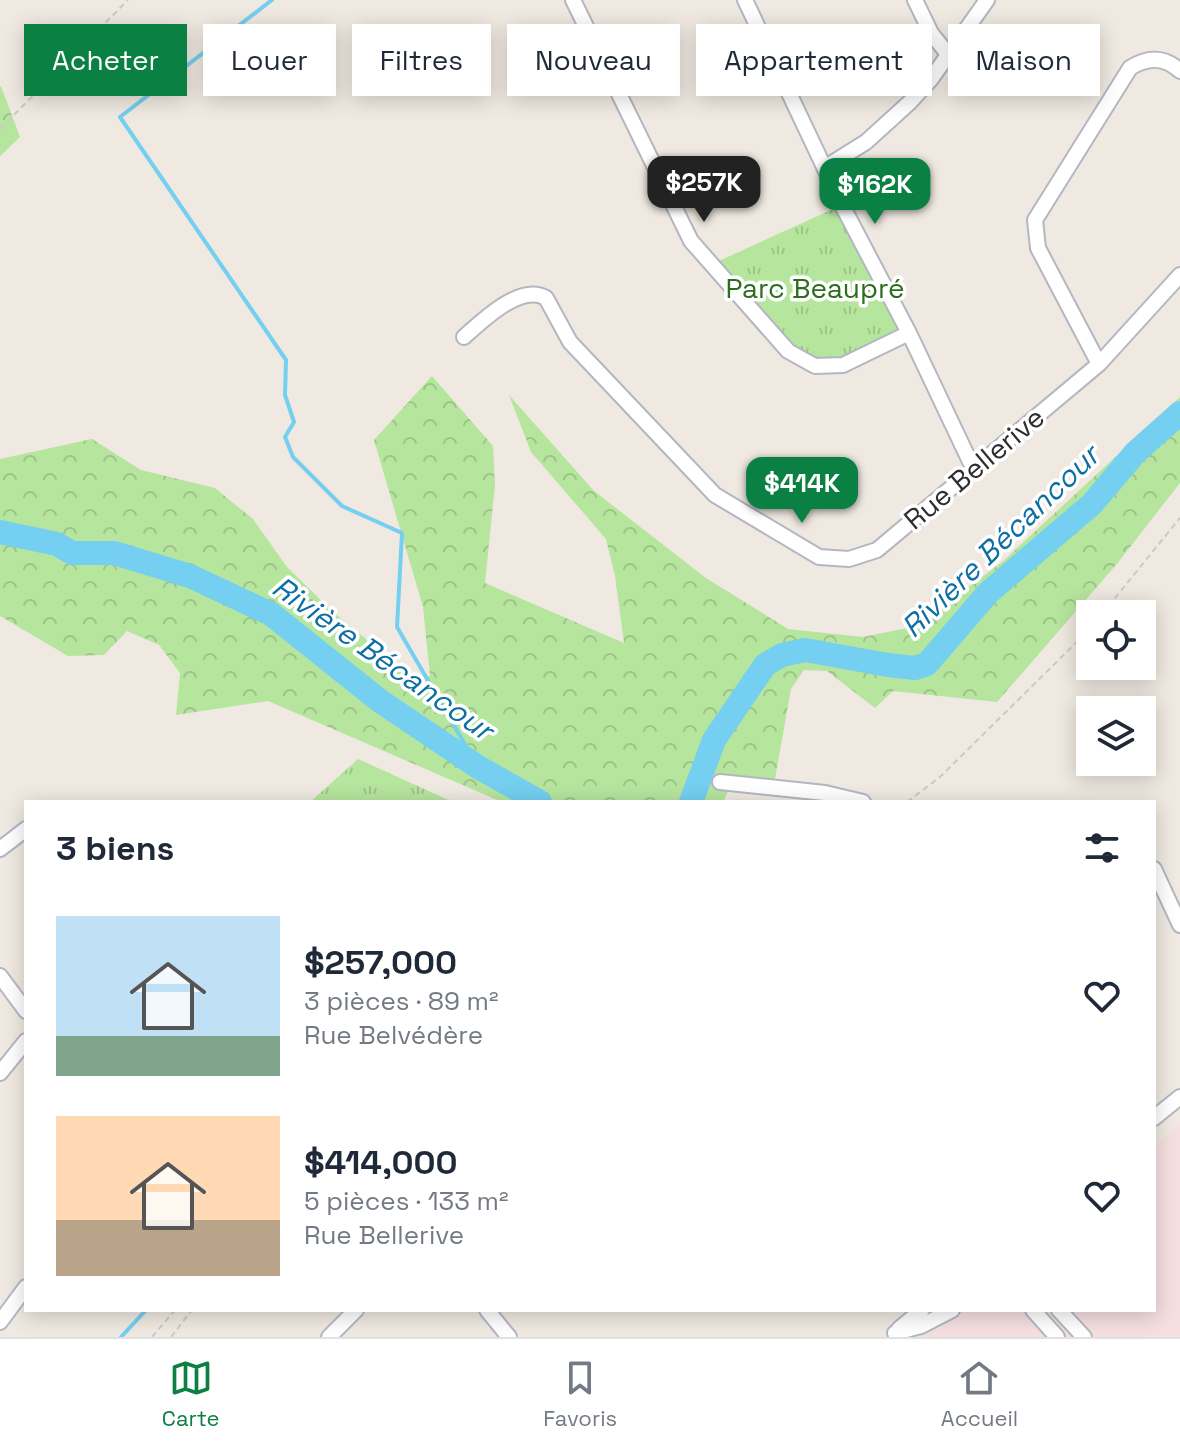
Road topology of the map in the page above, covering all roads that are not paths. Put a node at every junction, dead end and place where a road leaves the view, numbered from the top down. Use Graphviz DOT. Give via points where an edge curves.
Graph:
graph roads {
  1 [pos="573,0"];
  2 [pos="745,0"];
  3 [pos="915,0"];
  4 [pos="987,0"];
  5 [pos="947,53"];
  6 [pos="1180,71"];
  7 [pos="826,167"];
  8 [pos="1180,275"];
  9 [pos="909,333"];
  10 [pos="464,337"];
  11 [pos="1099,364"];
  12 [pos="973,468"];
  13 [pos="720,782"];
  14 [pos="855,800"];
  15 [pos="24,831"];
  16 [pos="0,849"];
  17 [pos="1156,873"];
  18 [pos="1180,925"];
  19 [pos="0,976"];
  20 [pos="24,1008"];
  21 [pos="24,1043"];
  22 [pos="0,1073"];
  23 [pos="1180,1097"];
  24 [pos="1156,1116"];
  25 [pos="24,1290"];
  26 [pos="354,1312"];
  27 [pos="489,1312"];
  28 [pos="920,1312"];
  29 [pos="948,1312"];
  30 [pos="1034,1312"];
  31 [pos="1061,1312"];
  32 [pos="0,1322"];
  33 [pos="892,1335"];
  34 [pos="329,1337"];
  35 [pos="509,1337"];
  36 [pos="1057,1337"];
  37 [pos="1084,1337"];
  1 -- 9 [label="street" via="691,241 788,351 815,366 843,365"];
  2 -- 7 [label="street"];
  3 -- 5 [label="street"];
  4 -- 5 [label="street"];
  5 -- 7 [label="street" via="910,102 866,142"];
  6 -- 11 [label="street" via="1156,59 1130,68 1035,220 1038,248"];
  7 -- 9 [label="street"];
  8 -- 11 [label="street, Rue Bellerive"];
  9 -- 12 [label="street"];
  10 -- 12 [label="street, Rue Bellerive" via="521,295 530,292 546,298 570,342 704,487 819,557 849,559 877,550"];
  11 -- 12 [label="street, Rue Bellerive"];
  13 -- 14 [label="street"];
  15 -- 16 [label="street"];
  17 -- 18 [label="street"];
  19 -- 20 [label="street"];
  21 -- 22 [label="street"];
  23 -- 24 [label="street"];
  25 -- 32 [label="street"];
  26 -- 34 [label="street"];
  27 -- 35 [label="street"];
  28 -- 33 [label="street"];
  29 -- 33 [label="street"];
  30 -- 36 [label="street"];
  31 -- 37 [label="street"];
}
